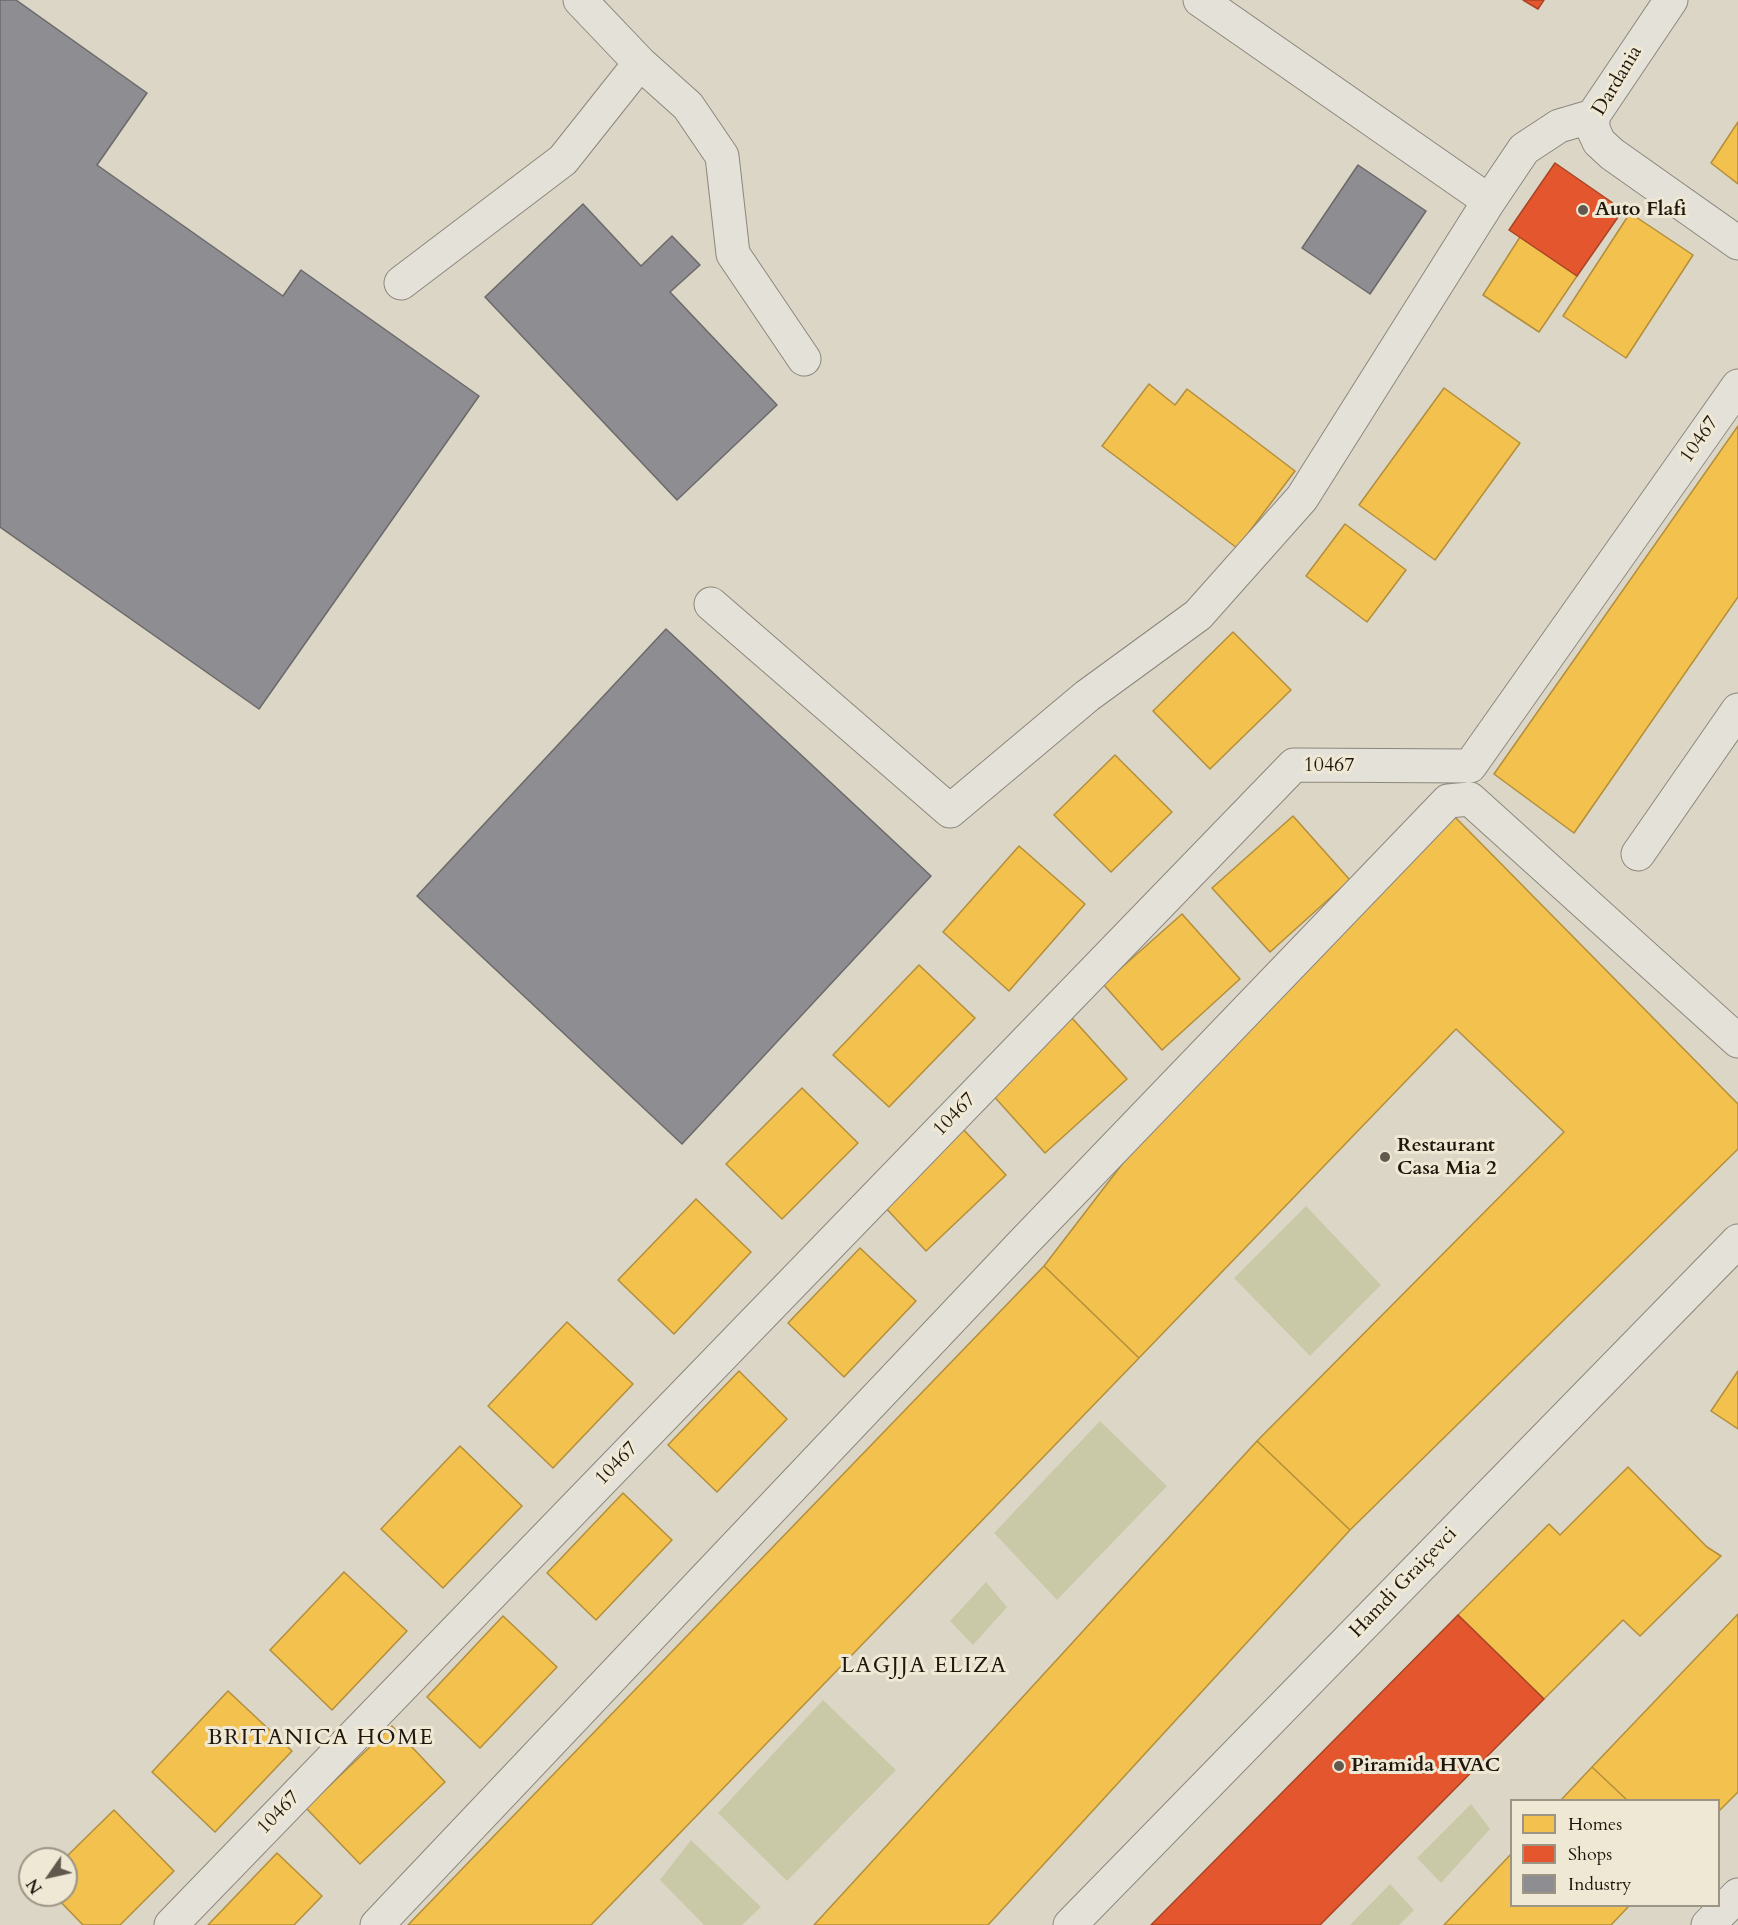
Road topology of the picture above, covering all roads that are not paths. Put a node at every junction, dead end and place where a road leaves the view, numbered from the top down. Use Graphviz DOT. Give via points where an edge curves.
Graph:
graph roads {
  1 [pos="580,0"];
  2 [pos="1200,0"];
  3 [pos="1671,0"];
  4 [pos="640,63"];
  5 [pos="1593,116"];
  6 [pos="1489,201"];
  7 [pos="1738,243"];
  8 [pos="402,283"];
  9 [pos="804,359"];
  10 [pos="1738,386"];
  11 [pos="711,604"];
  12 [pos="1738,710"];
  13 [pos="1638,854"];
  14 [pos="1738,1041"];
  15 [pos="1738,1241"];
  16 [pos="171,1925"];
  17 [pos="377,1925"];
  18 [pos="1070,1925"];
  1 -- 4 [label="street"];
  2 -- 6 [label="street"];
  3 -- 5 [label="street, Dardania"];
  4 -- 8 [label="street" via="563,160"];
  4 -- 9 [label="street" via="688,106 722,156 733,254"];
  5 -- 6 [label="street" via="1559,126 1524,149"];
  5 -- 7 [label="street, Dardania" via="1599,142 1612,154"];
  6 -- 11 [label="street" via="1302,498 1198,615 1088,696 950,811"];
  10 -- 16 [label="street, 10467" via="1470,766 1294,765"];
  12 -- 13 [label="street"];
  14 -- 17 [label="street" via="1470,799 1448,801"];
  15 -- 18 [label="street, Hamdi Graiçevci"];
}
